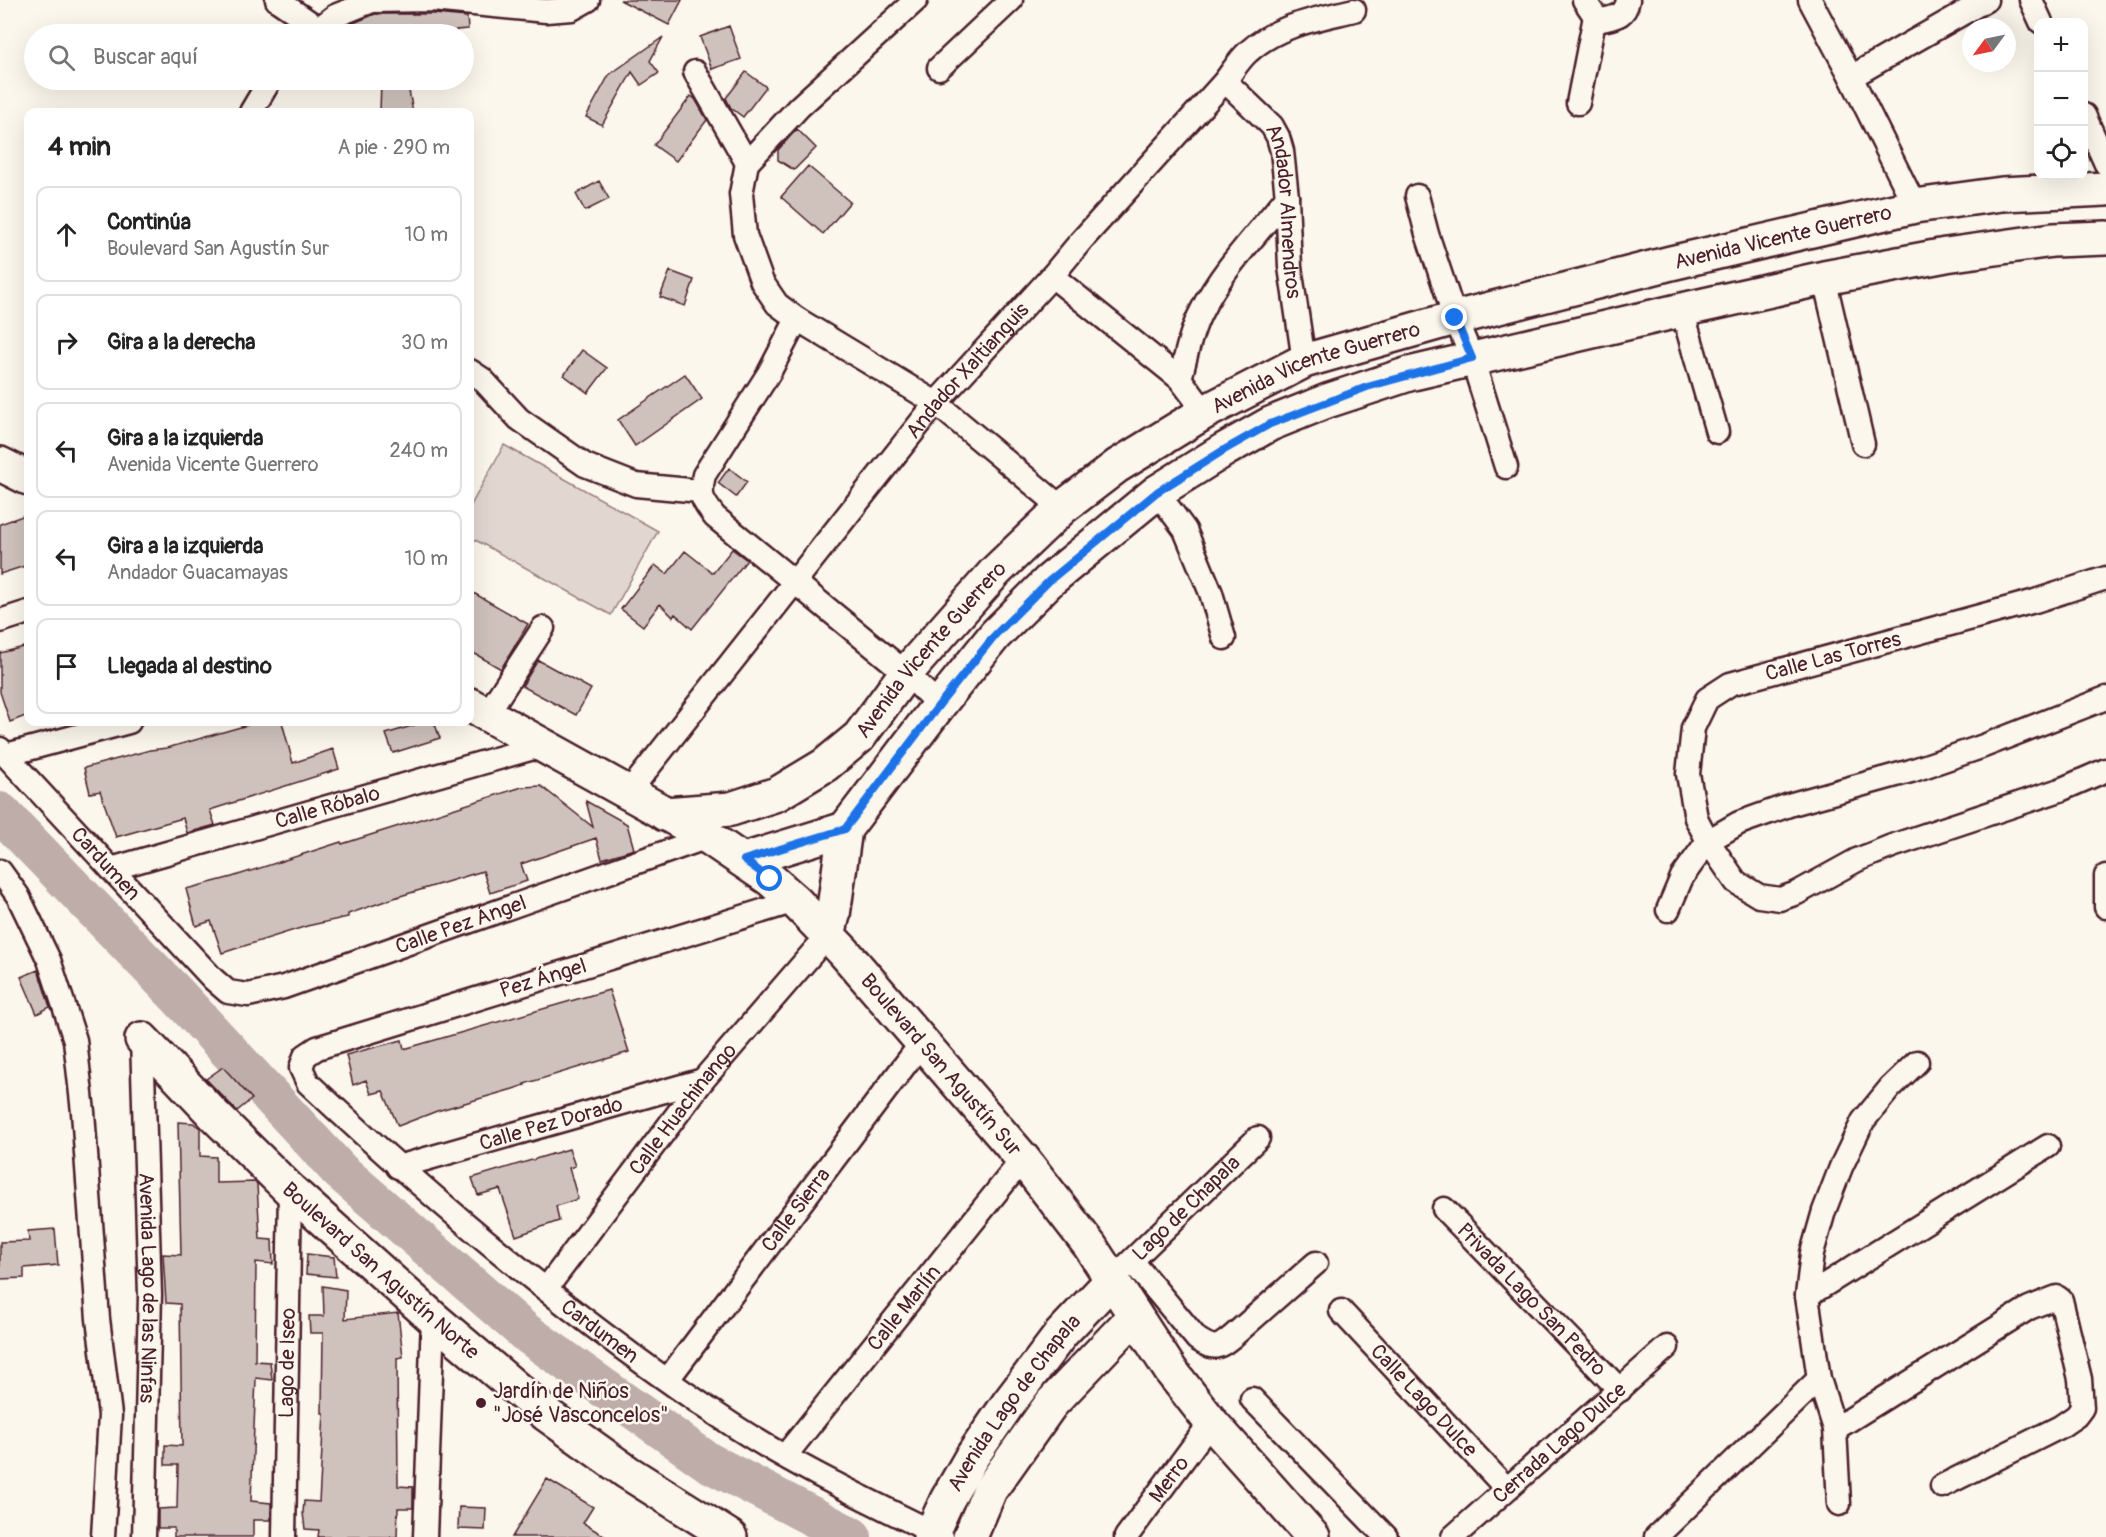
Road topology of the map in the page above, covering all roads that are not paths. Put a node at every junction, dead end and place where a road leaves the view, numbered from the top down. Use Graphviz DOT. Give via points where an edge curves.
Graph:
graph roads {
  1 [pos="277,0"];
  2 [pos="588,0"];
  3 [pos="916,0"];
  4 [pos="1011,0"];
  5 [pos="1628,0"];
  6 [pos="1810,0"];
  7 [pos="1986,0"];
  8 [pos="2031,0"];
  9 [pos="1589,8"];
  10 [pos="1354,10"];
  11 [pos="2039,18"];
  12 [pos="306,24"];
  13 [pos="324,24"];
  14 [pos="939,68"];
  15 [pos="695,72"];
  16 [pos="1851,77"];
  17 [pos="1225,81"];
  18 [pos="264,90"];
  19 [pos="1578,103"];
  20 [pos="253,108"];
  21 [pos="2088,124"];
  22 [pos="747,163"];
  23 [pos="2106,164"];
  24 [pos="2106,189"];
  25 [pos="1287,196"];
  26 [pos="1417,196"];
  27 [pos="1915,206"];
  28 [pos="2106,238"];
  29 [pos="1052,276"];
  30 [pos="1824,278"];
  31 [pos="1682,310"];
  32 [pos="1455,318"];
  33 [pos="797,319"];
  34 [pos="1472,358"];
  35 [pos="1304,361"];
  36 [pos="474,374"];
  37 [pos="1180,379"];
  38 [pos="936,403"];
  39 [pos="1205,412"];
  40 [pos="1717,432"];
  41 [pos="1863,444"];
  42 [pos="1506,466"];
  43 [pos="700,490"];
  44 [pos="1157,492"];
  45 [pos="1062,508"];
  46 [pos="2106,578"];
  47 [pos="794,580"];
  48 [pos="24,613"];
  49 [pos="0,621"];
  50 [pos="543,628"];
  51 [pos="1224,638"];
  52 [pos="906,673"];
  53 [pos="2106,698"];
  54 [pos="939,705"];
  55 [pos="478,709"];
  56 [pos="112,726"];
  57 [pos="544,745"];
  58 [pos="3,752"];
  59 [pos="2106,770"];
  60 [pos="628,793"];
  61 [pos="665,814"];
  62 [pos="845,829"];
  63 [pos="708,837"];
  64 [pos="1708,841"];
  65 [pos="744,860"];
  66 [pos="111,869"];
  67 [pos="0,871"];
  68 [pos="2106,876"];
  69 [pos="795,901"];
  70 [pos="2106,907"];
  71 [pos="1668,910"];
  72 [pos="828,935"];
  73 [pos="213,979"];
  74 [pos="142,1039"];
  75 [pos="923,1041"];
  76 [pos="1917,1062"];
  77 [pos="301,1068"];
  78 [pos="703,1080"];
  79 [pos="1257,1138"];
  80 [pos="2048,1146"];
  81 [pos="1023,1159"];
  82 [pos="398,1167"];
  83 [pos="290,1190"];
  84 [pos="1444,1209"];
  85 [pos="1316,1263"];
  86 [pos="1122,1270"];
  87 [pos="546,1289"];
  88 [pos="1807,1296"];
  89 [pos="1341,1311"];
  90 [pos="1135,1316"];
  91 [pos="433,1318"];
  92 [pos="1667,1347"];
  93 [pos="668,1379"];
  94 [pos="1819,1379"];
  95 [pos="1620,1390"];
  96 [pos="1252,1399"];
  97 [pos="1211,1422"];
  98 [pos="1835,1429"];
  99 [pos="785,1456"];
  100 [pos="1942,1486"];
  101 [pos="1506,1488"];
  102 [pos="1839,1504"];
  103 [pos="934,1535"];
  104 [pos="1307,1535"];
  105 [pos="103,1537"];
  106 [pos="144,1537"];
  107 [pos="284,1537"];
  108 [pos="425,1537"];
  109 [pos="730,1537"];
  110 [pos="970,1537"];
  111 [pos="1126,1537"];
  112 [pos="1386,1537"];
  113 [pos="1453,1537"];
  114 [pos="1656,1537"];
  1 -- 12 [label="street"];
  2 -- 13 [label="street" via="572,9 546,11 432,0 372,1"];
  3 -- 22 [label="street" via="800,107"];
  4 -- 14 [label="street"];
  5 -- 9 [label="street" via="1619,17 1602,20"];
  6 -- 16 [label="street"];
  7 -- 16 [label="street"];
  8 -- 11 [label="street"];
  9 -- 19 [label="street"];
  10 -- 17 [label="street, Andador Xaltianguis" via="1271,34 1246,52"];
  15 -- 22 [label="street"];
  16 -- 27 [label="street"];
  17 -- 25 [label="street, Andador Almendros" via="1272,126 1278,137"];
  17 -- 29 [label="street, Andador Xaltianguis"];
  18 -- 20 [label="street"];
  21 -- 23 [label="street"];
  22 -- 33 [label="street" via="741,194 745,235 762,282 777,304"];
  24 -- 27 [label="street, Avenida Vicente Guerrero" via="2002,194"];
  25 -- 35 [label="street, Andador Almendros" via="1290,267"];
  25 -- 37 [label="street" via="1218,283 1200,313"];
  26 -- 32 [label="street"];
  27 -- 32 [label="street, Avenida Vicente Guerrero"];
  28 -- 30 [label="street, Avenida Vicente Guerrero" via="2053,240 1946,255"];
  29 -- 37 [label="street"];
  29 -- 38 [label="street, Andador Xaltianguis"];
  30 -- 31 [label="street, Avenida Vicente Guerrero"];
  30 -- 41 [label="street"];
  31 -- 34 [label="street, Avenida Vicente Guerrero"];
  31 -- 40 [label="street"];
  32 -- 34 [label="street"];
  32 -- 35 [label="street, Avenida Vicente Guerrero"];
  33 -- 38 [label="street"];
  33 -- 43 [label="street" via="769,373 704,475"];
  34 -- 42 [label="street"];
  34 -- 44 [label="street, Avenida Vicente Guerrero" via="1367,387 1270,424"];
  35 -- 39 [label="street, Avenida Vicente Guerrero"];
  36 -- 43 [label="street" via="519,418 585,465 636,486"];
  37 -- 39 [label="street"];
  38 -- 45 [label="street"];
  38 -- 47 [label="street, Andador Xaltianguis"];
  39 -- 45 [label="street, Avenida Vicente Guerrero" via="1117,466"];
  43 -- 47 [label="street" via="715,518"];
  44 -- 51 [label="street" via="1185,530"];
  44 -- 54 [label="street, Avenida Vicente Guerrero" via="1049,581 995,635"];
  45 -- 52 [label="street, Avenida Vicente Guerrero" via="996,571"];
  46 -- 64 [label="street, Calle Las Torres" via="1722,688 1707,699 1694,728 1688,774 1696,818"];
  47 -- 52 [label="street"];
  47 -- 60 [label="street, Andador Xaltianguis"];
  48 -- 49 [label="street"];
  50 -- 55 [label="street"];
  52 -- 54 [label="street"];
  52 -- 61 [label="street, Avenida Vicente Guerrero" via="859,737 825,765 777,795 731,809"];
  53 -- 64 [label="street" via="1911,771 1792,804 1740,823"];
  54 -- 62 [label="street, Avenida Vicente Guerrero"];
  55 -- 57 [label="street, Boulevard San Agustín Sur"];
  56 -- 58 [label="street"];
  57 -- 60 [label="street, Boulevard San Agustín Sur"];
  57 -- 66 [label="street, Calle Róbalo"];
  58 -- 66 [label="street, Cardumen"];
  59 -- 64 [label="street, Calle Las Torres" via="2060,790 1874,853 1780,900 1759,896 1736,882"];
  60 -- 61 [label="street, Boulevard San Agustín Sur"];
  61 -- 63 [label="street, Boulevard San Agustín Sur"];
  62 -- 65 [label="street"];
  62 -- 72 [label="street, Avenida Vicente Guerrero"];
  63 -- 65 [label="street, Boulevard San Agustín Sur"];
  63 -- 73 [label="street, Calle Pez Ángel" via="284,987 248,995 228,992"];
  64 -- 71 [label="street" via="1682,877"];
  65 -- 69 [label="street, Boulevard San Agustín Sur"];
  66 -- 73 [label="street, Cardumen"];
  67 -- 105 [label="street" via="18,896 49,960 75,1040 98,1319 110,1415"];
  68 -- 70 [label="street"];
  69 -- 72 [label="street, Boulevard San Agustín Sur"];
  69 -- 77 [label="street, Pez Ángel" via="317,1048 305,1056"];
  72 -- 75 [label="street, Boulevard San Agustín Sur"];
  72 -- 78 [label="street, Calle Huachinango"];
  74 -- 83 [label="street, Boulevard San Agustín Norte"];
  74 -- 106 [label="street, Avenida Lago de las Ninfas" via="150,1295"];
  75 -- 81 [label="street, Boulevard San Agustín Sur"];
  75 -- 93 [label="street, Calle Sierra"];
  76 -- 88 [label="street" via="1863,1121 1846,1157 1812,1253"];
  77 -- 82 [label="street, Cardumen" via="308,1083"];
  78 -- 82 [label="street, Calle Pez Dorado"];
  78 -- 87 [label="street, Calle Huachinango"];
  79 -- 86 [label="street, Lago de Chapala"];
  80 -- 88 [label="street"];
  81 -- 86 [label="street, Boulevard San Agustín Sur"];
  81 -- 99 [label="street, Calle Marlín"];
  82 -- 87 [label="street, Cardumen"];
  83 -- 91 [label="street, Boulevard San Agustín Norte"];
  83 -- 107 [label="street, Lago de Iseo"];
  84 -- 95 [label="street, Privada Lago San Pedro"];
  85 -- 86 [label="street" via="1220,1346 1210,1347"];
  86 -- 90 [label="street, Boulevard San Agustín Sur"];
  86 -- 103 [label="street, Avenida Lago de Chapala" via="1061,1334 1008,1404 947,1500"];
  87 -- 93 [label="street, Cardumen"];
  88 -- 94 [label="street"];
  89 -- 101 [label="street, Calle Lago Dulce"];
  90 -- 97 [label="street, Boulevard San Agustín Sur"];
  90 -- 110 [label="street, Avenida Lago de Chapala" via="1051,1404 990,1490"];
  91 -- 108 [label="street"];
  91 -- 109 [label="street, Boulevard San Agustín Norte" via="546,1414 627,1472"];
  92 -- 95 [label="street, Cerrada Lago Dulce"];
  93 -- 99 [label="street, Cardumen"];
  94 -- 98 [label="street"];
  94 -- 114 [label="street"];
  95 -- 101 [label="street, Cerrada Lago Dulce"];
  96 -- 112 [label="street"];
  97 -- 104 [label="street, Boulevard San Agustín Sur"];
  97 -- 111 [label="street, Merro"];
  98 -- 100 [label="street" via="2029,1308 2057,1297 2061,1300 2080,1379 2082,1408 2060,1427"];
  98 -- 102 [label="street"];
  99 -- 103 [label="street, Cardumen"];
  101 -- 113 [label="street, Cerrada Lago Dulce"];
}
